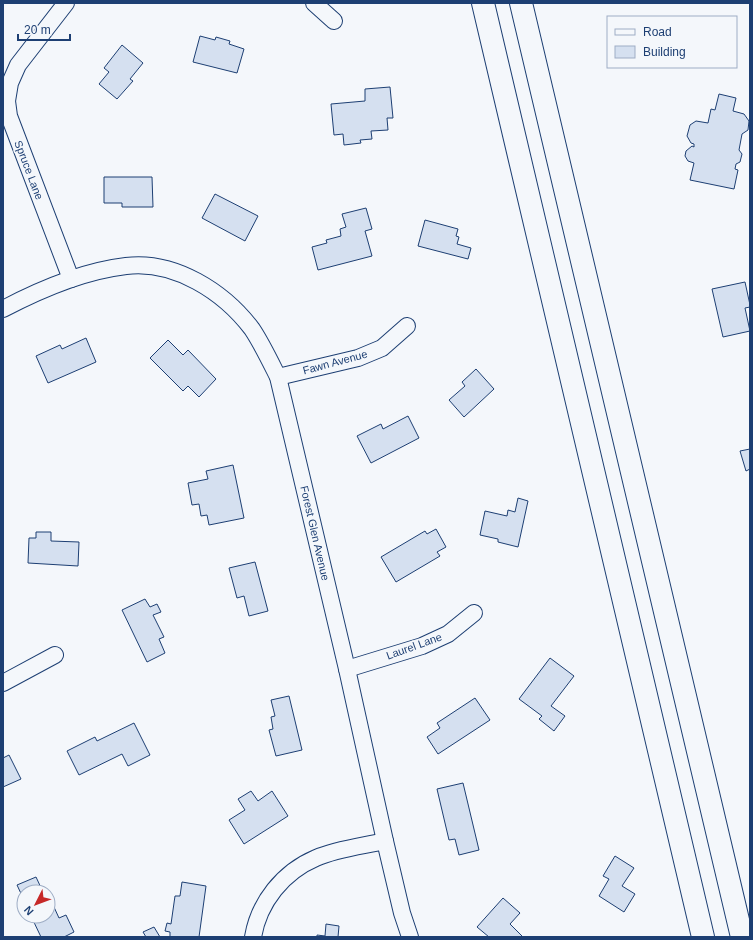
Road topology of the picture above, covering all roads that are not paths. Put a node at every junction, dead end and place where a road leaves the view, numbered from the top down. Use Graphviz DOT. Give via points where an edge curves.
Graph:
graph roads {
  1 [pos="66,3"];
  2 [pos="314,3"];
  3 [pos="471,3"];
  4 [pos="482,3"];
  5 [pos="521,3"];
  6 [pos="334,20"];
  7 [pos="534,222"];
  8 [pos="71,279"];
  9 [pos="3,309"];
  10 [pos="407,326"];
  11 [pos="278,377"];
  12 [pos="474,613"];
  13 [pos="55,655"];
  14 [pos="347,668"];
  15 [pos="3,683"];
  16 [pos="385,841"];
  17 [pos="253,937"];
  18 [pos="410,937"];
  19 [pos="703,937"];
  20 [pos="742,937"];
  1 -- 8 [label="street, Spruce Lane" via="18,65 10,82 7,101 9,116"];
  2 -- 6 [label="street"];
  3 -- 7 [label="highway"];
  4 -- 7 [label="highway"];
  5 -- 20 [label="highway"];
  7 -- 19 [label="highway"];
  8 -- 9 [label="street, Forest Glen Avenue"];
  8 -- 11 [label="street, Forest Glen Avenue" via="127,266 151,266 191,278 235,310 252,329"];
  10 -- 11 [label="street, Fawn Avenue" via="382,348 358,358"];
  11 -- 14 [label="street, Forest Glen Avenue"];
  12 -- 14 [label="street, Laurel Lane" via="448,634 422,646"];
  13 -- 15 [label="street"];
  14 -- 16 [label="street, Forest Glen Avenue"];
  16 -- 17 [label="street" via="316,858 297,868 282,880 269,896 258,918"];
  16 -- 18 [label="street, Forest Glen Avenue"];
}
